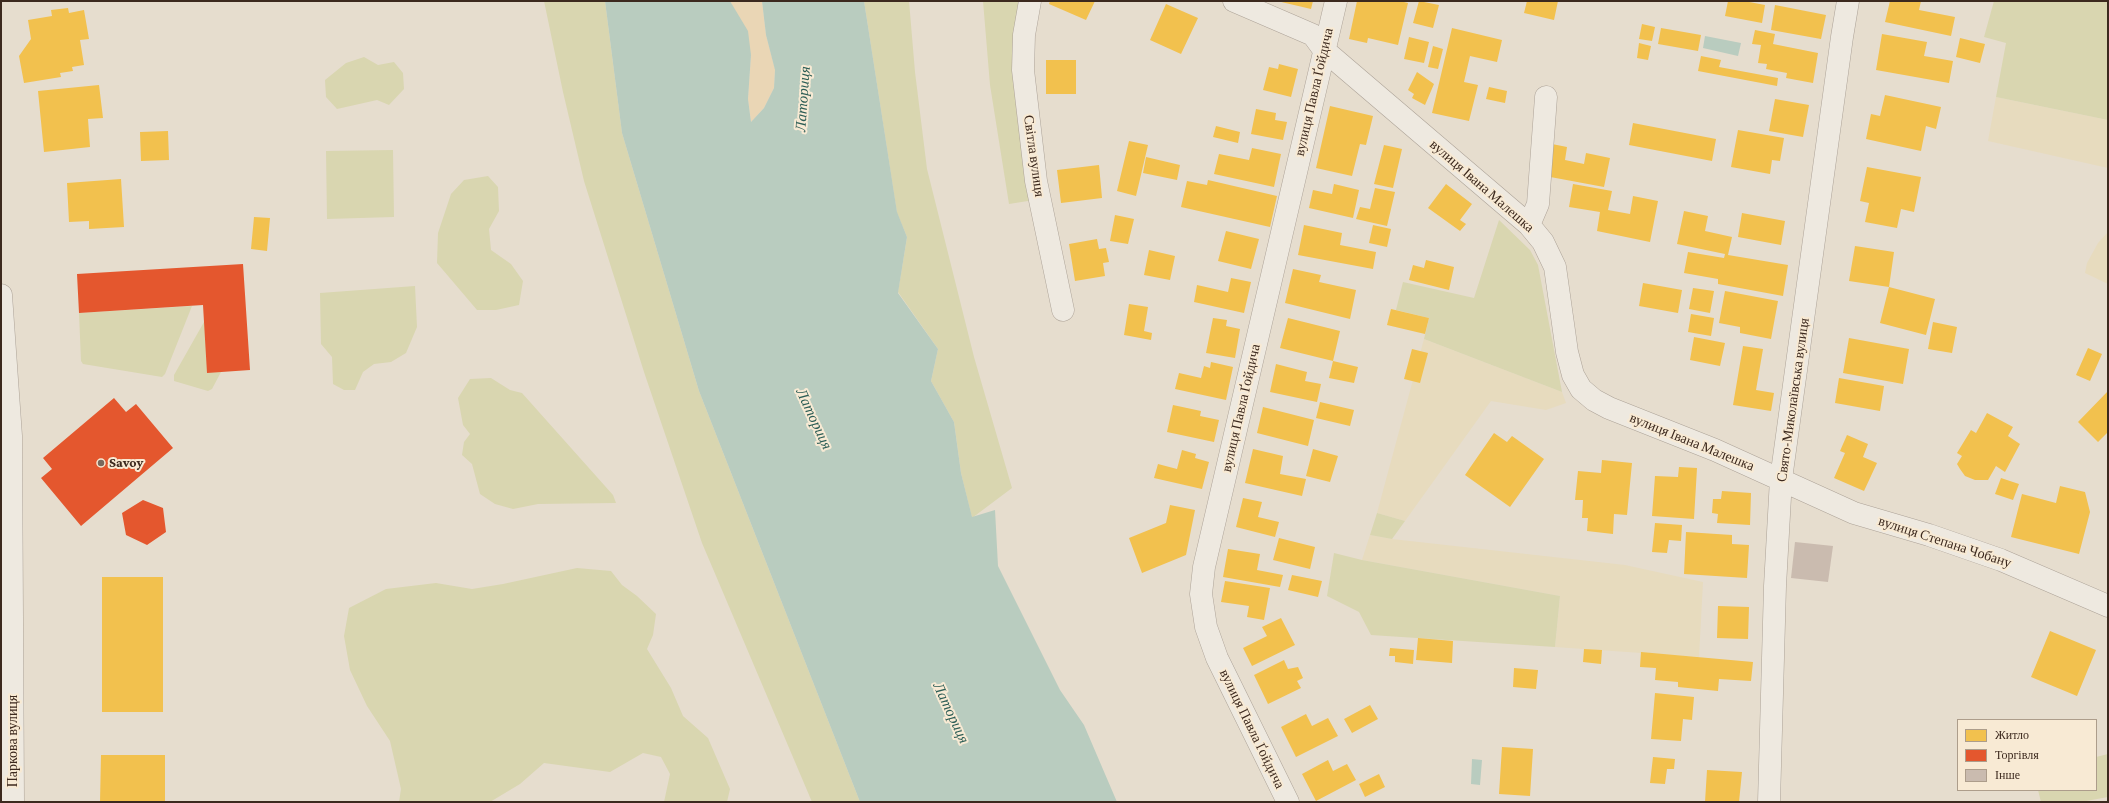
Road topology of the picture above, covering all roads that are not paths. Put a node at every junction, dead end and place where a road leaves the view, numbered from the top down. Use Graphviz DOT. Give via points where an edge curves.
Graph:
graph roads {
  1 [pos="1030,1"];
  2 [pos="1234,1"];
  3 [pos="1336,1"];
  4 [pos="1848,1"];
  5 [pos="1324,50"];
  6 [pos="1546,96"];
  7 [pos="1529,225"];
  8 [pos="1,295"];
  9 [pos="1063,310"];
  10 [pos="1781,479"];
  11 [pos="2108,606"];
  12 [pos="13,802"];
  13 [pos="1288,802"];
  14 [pos="1769,802"];
  1 -- 9 [label="street, Світла вулиця" via="1024,35 1023,70 1036,181"];
  2 -- 5 [label="street, вулиця Івана Малешка" via="1313,35"];
  3 -- 5 [label="street, вулиця Павла Ґойдича"];
  4 -- 10 [label="street, Свято-Миколаївська вулиця"];
  5 -- 7 [label="street, вулиця Івана Малешка"];
  5 -- 13 [label="street, вулиця Павла Ґойдича" via="1204,566 1201,594 1206,627 1217,658"];
  6 -- 7 [label="street" via="1538,204"];
  7 -- 10 [label="street, вулиця Івана Малешка" via="1543,242 1555,267 1567,352 1573,375 1581,389 1609,408"];
  8 -- 12 [label="street, Паркова вулиця" via="11,436"];
  10 -- 11 [label="street, вулиця Степана Чобану" via="1854,513 2001,560"];
  10 -- 14 [label="street, Свято-Миколаївська вулиця" via="1775,586"];
}
